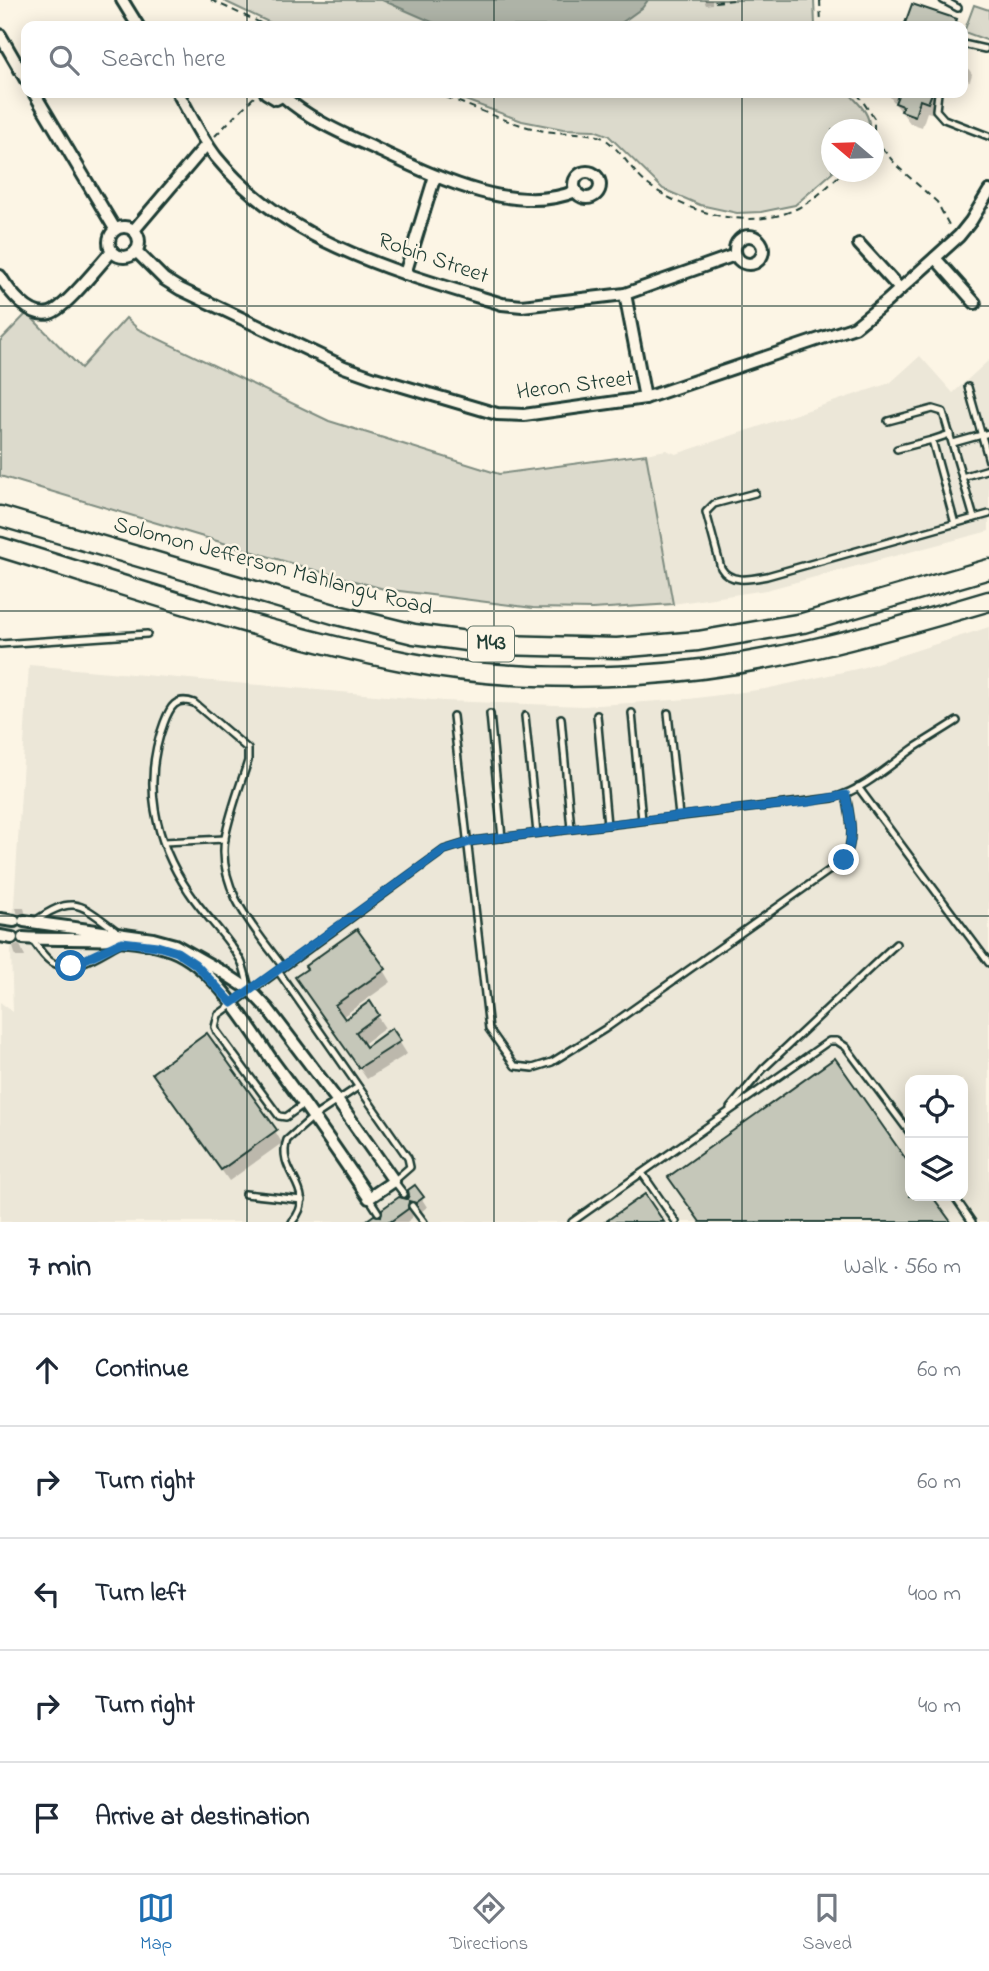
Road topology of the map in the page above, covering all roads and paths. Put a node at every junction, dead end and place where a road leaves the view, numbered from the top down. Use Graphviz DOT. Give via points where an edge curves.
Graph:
graph roads {
  1 [pos="122,0"];
  2 [pos="211,0"];
  3 [pos="733,0"];
  4 [pos="820,0"];
  5 [pos="943,0"];
  6 [pos="715,2"];
  7 [pos="958,8"];
  8 [pos="135,21"];
  9 [pos="256,21"];
  10 [pos="821,21"];
  11 [pos="0,35"];
  12 [pos="968,45"];
  13 [pos="985,49"];
  14 [pos="21,71"];
  15 [pos="37,98"];
  16 [pos="181,98"];
  17 [pos="253,98"];
  18 [pos="288,98"];
  19 [pos="449,98"];
  20 [pos="860,98"];
  21 [pos="937,98"];
  22 [pos="874,119"];
  23 [pos="988,136"];
  24 [pos="207,144"];
  25 [pos="884,151"];
  26 [pos="435,176"];
  27 [pos="832,182"];
  28 [pos="576,191"];
  29 [pos="989,191"];
  30 [pos="115,229"];
  31 [pos="134,230"];
  32 [pos="954,234"];
  33 [pos="859,244"];
  34 [pos="112,251"];
  35 [pos="136,251"];
  36 [pos="736,255"];
  37 [pos="935,258"];
  38 [pos="405,274"];
  39 [pos="0,276"];
  40 [pos="900,289"];
  41 [pos="625,294"];
  42 [pos="975,303"];
  43 [pos="968,387"];
  44 [pos="645,398"];
  45 [pos="888,421"];
  46 [pos="989,433"];
  47 [pos="950,434"];
  48 [pos="982,435"];
  49 [pos="932,440"];
  50 [pos="953,443"];
  51 [pos="897,449"];
  52 [pos="989,461"];
  53 [pos="989,469"];
  54 [pos="962,477"];
  55 [pos="755,493"];
  56 [pos="989,514"];
  57 [pos="0,516"];
  58 [pos="974,518"];
  59 [pos="955,524"];
  60 [pos="0,547"];
  61 [pos="989,569"];
  62 [pos="989,601"];
  63 [pos="147,634"];
  64 [pos="0,644"];
  65 [pos="632,713"];
  66 [pos="668,713"];
  67 [pos="490,715"];
  68 [pos="597,715"];
  69 [pos="453,716"];
  70 [pos="525,716"];
  71 [pos="561,718"];
  72 [pos="957,721"];
  73 [pos="858,787"];
  74 [pos="846,795"];
  75 [pos="679,816"];
  76 [pos="642,820"];
  77 [pos="607,825"];
  78 [pos="571,829"];
  79 [pos="537,833"];
  80 [pos="502,838"];
  81 [pos="225,839"];
  82 [pos="164,842"];
  83 [pos="466,843"];
  84 [pos="0,919"];
  85 [pos="23,922"];
  86 [pos="0,936"];
  87 [pos="22,938"];
  88 [pos="124,939"];
  89 [pos="896,944"];
  90 [pos="989,963"];
  91 [pos="281,969"];
  92 [pos="250,990"];
  93 [pos="232,1003"];
  94 [pos="358,1087"];
  95 [pos="337,1100"];
  96 [pos="304,1104"];
  97 [pos="723,1116"];
  98 [pos="313,1117"];
  99 [pos="905,1126"];
  100 [pos="642,1173"];
  101 [pos="394,1181"];
  102 [pos="245,1194"];
  103 [pos="404,1194"];
  104 [pos="369,1198"];
  105 [pos="302,1200"];
  106 [pos="957,1201"];
  107 [pos="412,1206"];
  108 [pos="378,1212"];
  109 [pos="292,1222"];
  110 [pos="424,1222"];
  111 [pos="572,1222"];
  112 [pos="676,1222"];
  113 [pos="972,1222"];
  1 -- 8 [label="street"];
  2 -- 9 [label="path"];
  3 -- 6 [label="path"];
  4 -- 10 [label="path"];
  5 -- 7 [label="lane"];
  11 -- 14 [label="street"];
  12 -- 13 [label="lane"];
  15 -- 30 [label="street"];
  16 -- 24 [label="street, Robin Street"];
  17 -- 24 [label="path"];
  18 -- 26 [label="street" via="309,116"];
  19 -- 27 [label="path" via="530,128 605,139 645,182 666,196 723,217 757,218 797,209"];
  20 -- 22 [label="path"];
  21 -- 23 [label="lane" via="936,110 944,119"];
  24 -- 31 [label="street"];
  24 -- 38 [label="street, Robin Street" via="284,219"];
  25 -- 32 [label="path" via="937,202"];
  26 -- 28 [label="street" via="514,198 541,199"];
  26 -- 38 [label="street"];
  29 -- 37 [label="street, Heron Street" via="969,225"];
  30 -- 31 [label="street"];
  30 -- 34 [label="street" via="109,242"];
  31 -- 35 [label="street" via="139,242"];
  33 -- 40 [label="street"];
  34 -- 35 [label="street" via="121,257"];
  34 -- 39 [label="street" via="62,306 48,314 36,313"];
  35 -- 44 [label="street, Heron Street" via="180,289 375,379 497,414 524,415"];
  36 -- 41 [label="street, Robin Street"];
  37 -- 40 [label="street, Heron Street"];
  37 -- 42 [label="street"];
  38 -- 41 [label="street, Robin Street" via="512,306"];
  40 -- 44 [label="street, Heron Street" via="855,327"];
  41 -- 44 [label="street"];
  43 -- 48 [label="lane"];
  45 -- 47 [label="lane" via="940,410"];
  46 -- 48 [label="lane"];
  47 -- 49 [label="lane"];
  47 -- 50 [label="lane"];
  48 -- 50 [label="lane"];
  48 -- 52 [label="lane"];
  49 -- 51 [label="lane"];
  49 -- 59 [label="lane"];
  50 -- 54 [label="lane"];
  53 -- 54 [label="lane"];
  54 -- 58 [label="lane"];
  55 -- 59 [label="lane" via="714,504 706,512 721,568 731,578 767,576"];
  56 -- 58 [label="lane"];
  57 -- 61 [label="main road, Solomon Jefferson Mahlangu Road / M43" via="337,615 414,634 497,645 617,648 698,641 803,623"];
  58 -- 59 [label="lane"];
  60 -- 62 [label="main road, M43" via="342,647 408,662 530,675 640,675 743,663 821,647"];
  63 -- 64 [label="lane"];
  65 -- 76 [label="lane"];
  66 -- 75 [label="lane"];
  67 -- 80 [label="lane"];
  68 -- 77 [label="lane"];
  69 -- 83 [label="lane"];
  70 -- 79 [label="lane"];
  71 -- 78 [label="lane"];
  72 -- 73 [label="lane"];
  73 -- 74 [label="lane"];
  73 -- 90 [label="lane"];
  74 -- 75 [label="lane"];
  74 -- 83 [label="lane" via="851,837 844,860 605,1029 552,1062 533,1068 515,1066 489,1029"];
  75 -- 76 [label="lane"];
  76 -- 77 [label="lane"];
  77 -- 78 [label="lane"];
  78 -- 79 [label="lane"];
  79 -- 80 [label="lane"];
  80 -- 83 [label="lane"];
  81 -- 82 [label="lane"];
  81 -- 82 [label="lane" via="248,749 185,700 169,709 152,767 151,792"];
  81 -- 91 [label="lane" via="227,875 235,898"];
  82 -- 92 [label="lane" via="188,891 241,962"];
  83 -- 91 [label="lane" via="444,850"];
  84 -- 85 [label="street"];
  85 -- 88 [label="street"];
  85 -- 88 [label="lane" via="60,905 75,905"];
  86 -- 87 [label="street"];
  87 -- 88 [label="street"];
  87 -- 88 [label="lane" via="50,961 64,966 78,964"];
  88 -- 92 [label="street" via="174,945"];
  88 -- 93 [label="street" via="177,952"];
  89 -- 97 [label="lane" via="763,1069"];
  91 -- 92 [label="lane"];
  91 -- 94 [label="lane"];
  92 -- 93 [label="lane"];
  92 -- 95 [label="street"];
  93 -- 96 [label="street"];
  93 -- 96 [label="lane" via="218,1015 217,1032 279,1116 286,1117"];
  94 -- 95 [label="lane"];
  94 -- 101 [label="lane" via="410,1163 408,1171"];
  95 -- 98 [label="lane"];
  95 -- 101 [label="street"];
  96 -- 98 [label="street"];
  97 -- 99 [label="lane" via="832,1040 846,1047"];
  97 -- 100 [label="lane"];
  98 -- 104 [label="street"];
  98 -- 105 [label="lane" via="289,1137 284,1149 284,1160"];
  100 -- 111 [label="lane"];
  100 -- 112 [label="lane"];
  101 -- 103 [label="lane"];
  101 -- 104 [label="street"];
  102 -- 105 [label="lane"];
  104 -- 108 [label="lane"];
  105 -- 109 [label="lane"];
  106 -- 113 [label="lane"];
  107 -- 110 [label="lane"];
}
